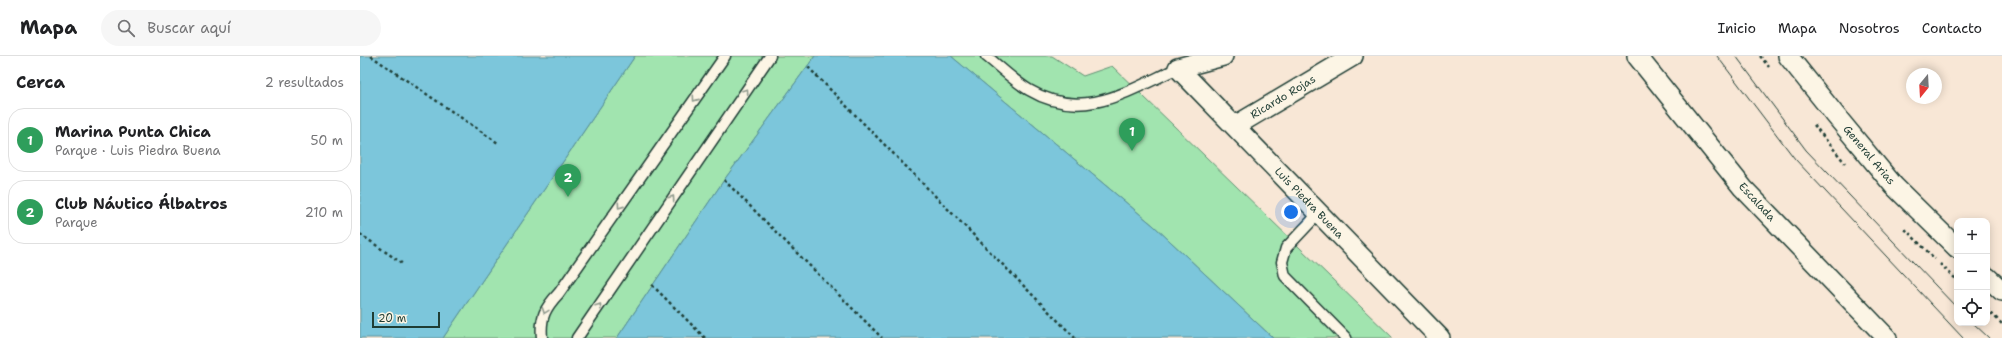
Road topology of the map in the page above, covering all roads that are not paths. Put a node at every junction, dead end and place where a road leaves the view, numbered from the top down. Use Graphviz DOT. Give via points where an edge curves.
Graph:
graph roads {
  1 [pos="725,56"];
  2 [pos="770,56"];
  3 [pos="986,56"];
  4 [pos="1223,56"];
  5 [pos="1352,56"];
  6 [pos="1637,56"];
  7 [pos="1788,56"];
  8 [pos="1178,68"];
  9 [pos="1235,126"];
  10 [pos="1318,213"];
  11 [pos="1954,245"];
  12 [pos="542,338"];
  13 [pos="577,338"];
  14 [pos="1346,338"];
  15 [pos="1440,338"];
  16 [pos="1887,338"];
  1 -- 12 [label="lane, one-way" via="559,293 545,307 541,326"];
  13 -- 2 [label="lane, one-way"];
  3 -- 8 [label="lane" via="1029,90 1058,102 1075,105 1110,99"];
  4 -- 8 [label="street"];
  5 -- 9 [label="street, Ricardo Rojas"];
  6 -- 16 [label="street, Escalada" via="1743,188"];
  7 -- 11 [label="street, General Arias" via="1894,186"];
  8 -- 9 [label="street, Luis Piedra Buena"];
  9 -- 10 [label="street, Luis Piedra Buena"];
  10 -- 14 [label="lane" via="1286,248 1282,262 1285,276"];
  10 -- 15 [label="street, Luis Piedra Buena"];
}
